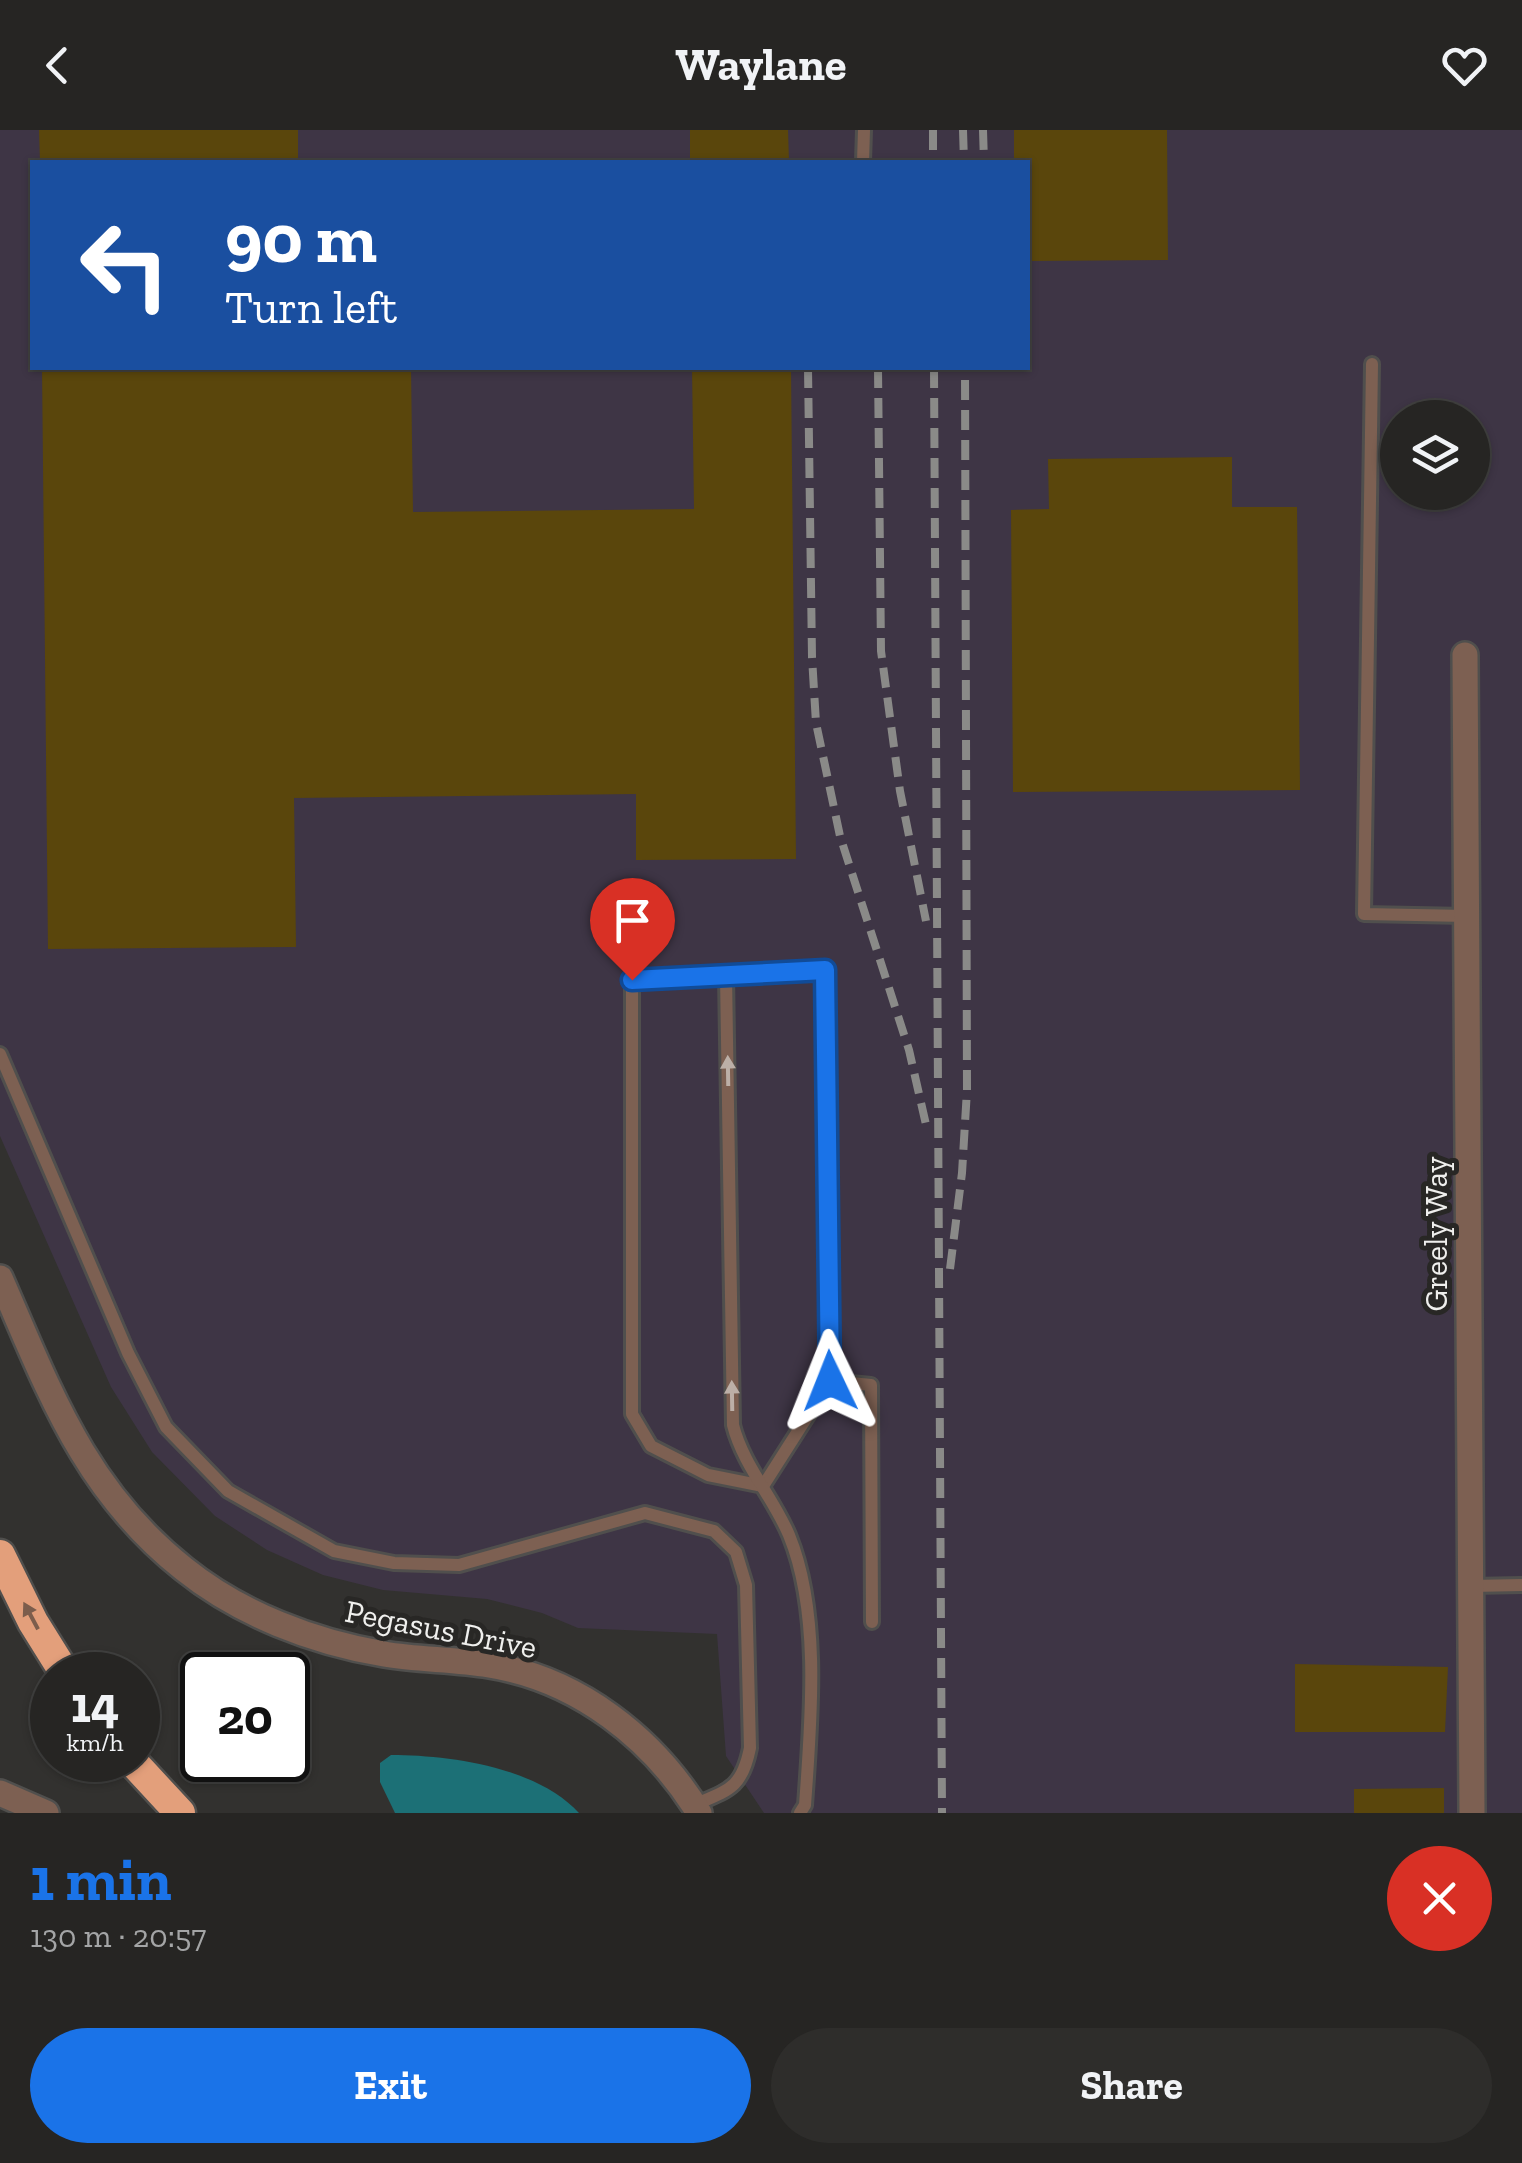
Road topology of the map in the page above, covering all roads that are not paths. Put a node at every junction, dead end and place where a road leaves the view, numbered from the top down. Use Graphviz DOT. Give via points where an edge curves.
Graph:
graph roads {
  1 [pos="864,130"];
  2 [pos="863,160"];
  3 [pos="1372,364"];
  4 [pos="1465,655"];
  5 [pos="1467,916"];
  6 [pos="726,975"];
  7 [pos="0,1054"];
  8 [pos="0,1278"];
  9 [pos="830,1381"];
  10 [pos="763,1486"];
  11 [pos="0,1555"];
  12 [pos="1471,1586"];
  13 [pos="1522,1586"];
  14 [pos="872,1622"];
  15 [pos="52,1652"];
  16 [pos="151,1782"];
  17 [pos="0,1793"];
  18 [pos="696,1809"];
  19 [pos="46,1813"];
  20 [pos="180,1813"];
  21 [pos="800,1813"];
  22 [pos="1472,1813"];
  1 -- 2 [label="lane"];
  3 -- 5 [label="lane" via="1364,914"];
  4 -- 5 [label="street, Greely Way"];
  5 -- 12 [label="street, Greely Way"];
  6 -- 9 [label="lane" via="825,970"];
  10 -- 6 [label="lane, one-way" via="733,1425"];
  6 -- 10 [label="lane" via="632,980 632,1414 651,1446 708,1475"];
  7 -- 18 [label="lane" via="166,1428 228,1491 334,1551 394,1562 460,1565 645,1513 714,1531 736,1552 746,1585 750,1748 746,1772"];
  8 -- 18 [label="street, Pegasus Drive" via="69,1434 101,1484 184,1569 225,1597 329,1642 495,1665 576,1694 650,1748"];
  9 -- 10 [label="lane"];
  9 -- 14 [label="lane" via="871,1385"];
  10 -- 21 [label="lane" via="805,1582 810,1731"];
  15 -- 11 [label="highway, one-way"];
  12 -- 13 [label="lane"];
  12 -- 22 [label="street, Greely Way"];
  16 -- 20 [label="highway"];
  17 -- 19 [label="street"];
}
